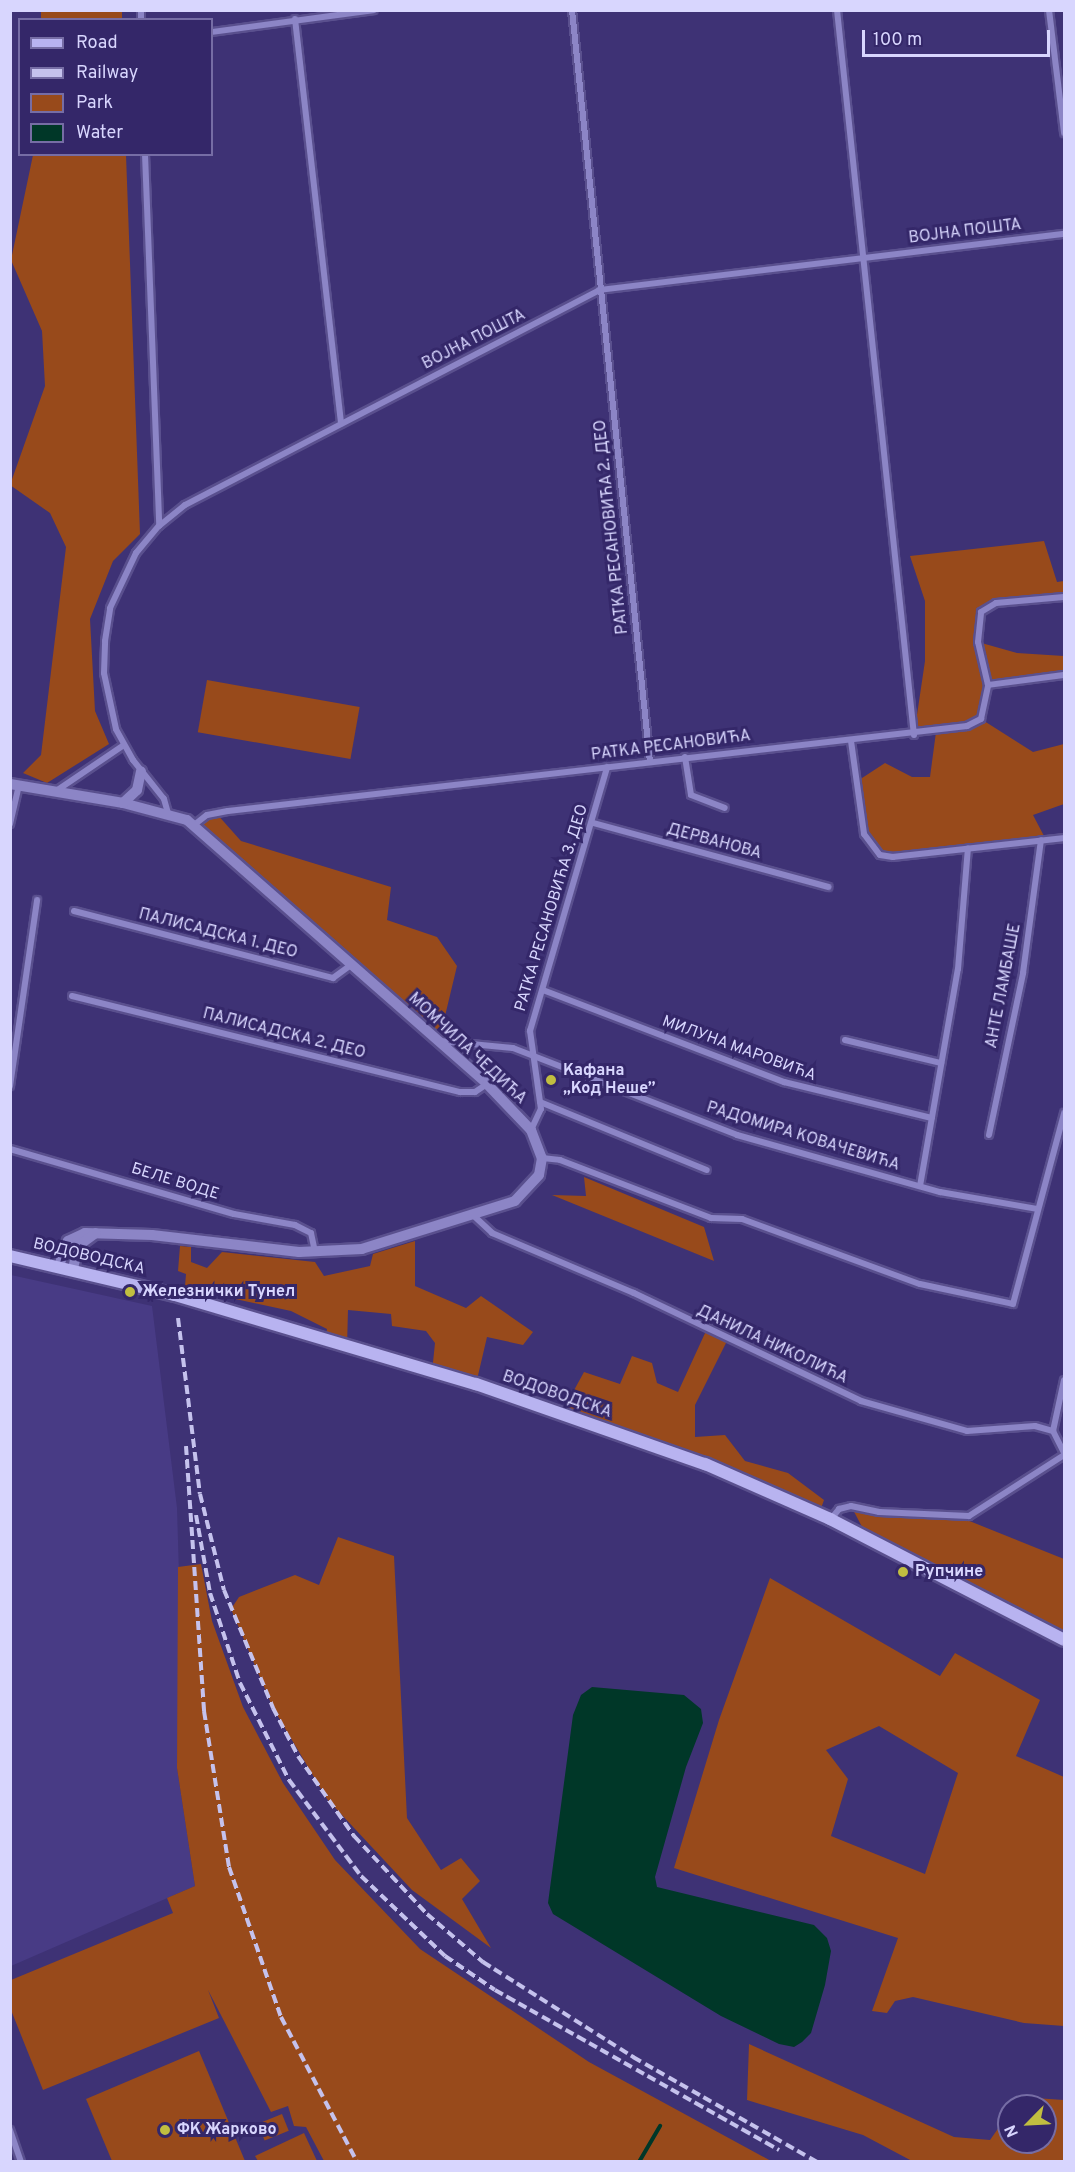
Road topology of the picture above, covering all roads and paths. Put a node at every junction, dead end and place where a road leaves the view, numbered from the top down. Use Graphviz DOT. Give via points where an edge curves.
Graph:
graph roads {
  1 [pos="374,10"];
  2 [pos="572,10"];
  3 [pos="837,10"];
  4 [pos="1049,10"];
  5 [pos="324,13"];
  6 [pos="295,19"];
  7 [pos="213,32"];
  8 [pos="1065,133"];
  9 [pos="145,156"];
  10 [pos="1065,234"];
  11 [pos="864,258"];
  12 [pos="599,291"];
  13 [pos="341,423"];
  14 [pos="159,526"];
  15 [pos="1065,597"];
  16 [pos="1065,675"];
  17 [pos="988,685"];
  18 [pos="914,735"];
  19 [pos="851,741"];
  20 [pos="124,745"];
  21 [pos="685,757"];
  22 [pos="650,762"];
  23 [pos="607,767"];
  24 [pos="141,771"];
  25 [pos="15,784"];
  26 [pos="56,791"];
  27 [pos="123,803"];
  28 [pos="725,808"];
  29 [pos="168,813"];
  30 [pos="593,823"];
  31 [pos="10,824"];
  32 [pos="194,825"];
  33 [pos="1065,838"];
  34 [pos="1041,840"];
  35 [pos="968,848"];
  36 [pos="828,887"];
  37 [pos="37,900"];
  38 [pos="74,911"];
  39 [pos="352,964"];
  40 [pos="543,990"];
  41 [pos="72,996"];
  42 [pos="439,1041"];
  43 [pos="845,1041"];
  44 [pos="533,1057"];
  45 [pos="941,1063"];
  46 [pos="487,1084"];
  47 [pos="10,1086"];
  48 [pos="540,1102"];
  49 [pos="1065,1113"];
  50 [pos="932,1118"];
  51 [pos="531,1130"];
  52 [pos="989,1135"];
  53 [pos="10,1149"];
  54 [pos="542,1158"];
  55 [pos="707,1170"];
  56 [pos="920,1186"];
  57 [pos="1037,1209"];
  58 [pos="474,1216"];
  59 [pos="96,1232"];
  60 [pos="315,1253"];
  61 [pos="10,1256"];
  62 [pos="59,1266"];
  63 [pos="74,1269"];
  64 [pos="1065,1380"];
  65 [pos="1053,1431"];
  66 [pos="1065,1454"];
  67 [pos="830,1519"];
  68 [pos="1065,1640"];
  69 [pos="10,2130"];
  70 [pos="21,2162"];
  1 -- 5 [label="street"];
  2 -- 12 [label="street, РАТКА РЕСАНОВИЋА 2. ДЕО"];
  3 -- 11 [label="street"];
  4 -- 8 [label="street"];
  5 -- 6 [label="street"];
  6 -- 7 [label="street"];
  6 -- 13 [label="street"];
  9 -- 14 [label="street"];
  10 -- 11 [label="street, ВОЈНА ПОШТА"];
  11 -- 12 [label="street, ВОЈНА ПОШТА"];
  11 -- 18 [label="street"];
  12 -- 13 [label="street, ВОЈНА ПОШТА"];
  12 -- 22 [label="street, РАТКА РЕСАНОВИЋА 2. ДЕО"];
  13 -- 14 [label="street, ВОЈНА ПОШТА" via="193,501"];
  14 -- 20 [label="street, ВОЈНА ПОШТА" via="124,575 110,608 105,641 108,701"];
  15 -- 17 [label="street" via="996,603 981,612 978,642"];
  16 -- 17 [label="street"];
  17 -- 18 [label="street, РАТКА РЕСАНОВИЋА" via="981,719 967,726"];
  18 -- 19 [label="street, РАТКА РЕСАНОВИЋА"];
  19 -- 21 [label="street, РАТКА РЕСАНОВИЋА"];
  19 -- 35 [label="street" via="864,834 873,850 893,857"];
  20 -- 24 [label="street, ВОЈНА ПОШТА"];
  20 -- 26 [label="street"];
  21 -- 22 [label="street, РАТКА РЕСАНОВИЋА"];
  21 -- 28 [label="street" via="691,795"];
  22 -- 23 [label="street, РАТКА РЕСАНОВИЋА"];
  23 -- 30 [label="street, РАТКА РЕСАНОВИЋА 3. ДЕО"];
  23 -- 32 [label="street, РАТКА РЕСАНОВИЋА" via="228,811 207,815"];
  24 -- 27 [label="street" via="137,790"];
  24 -- 29 [label="street, ВОЈНА ПОШТА" via="161,793"];
  25 -- 26 [label="street, МОМЧИЛА ЧЕДИЋА"];
  25 -- 31 [label="street"];
  26 -- 27 [label="street, МОМЧИЛА ЧЕДИЋА"];
  27 -- 29 [label="street, МОМЧИЛА ЧЕДИЋА"];
  29 -- 32 [label="street, МОМЧИЛА ЧЕДИЋА"];
  30 -- 36 [label="street, ДЕРВАНОВА"];
  30 -- 40 [label="street, РАТКА РЕСАНОВИЋА 3. ДЕО"];
  32 -- 39 [label="street, МОМЧИЛА ЧЕДИЋА"];
  33 -- 34 [label="street"];
  34 -- 35 [label="street"];
  34 -- 52 [label="street, АНТЕ ЛАМБАШЕ" via="1023,973"];
  35 -- 45 [label="street" via="959,960"];
  37 -- 47 [label="street"];
  38 -- 39 [label="street, ПАЛИСАДСКА 1. ДЕО" via="333,978"];
  39 -- 42 [label="street, МОМЧИЛА ЧЕДИЋА"];
  40 -- 44 [label="street, РАТКА РЕСАНОВИЋА 3. ДЕО" via="530,1031"];
  40 -- 50 [label="street, МИЛУНА МАРОВИЋА" via="784,1082"];
  41 -- 46 [label="street, ПАЛИСАДСКА 2. ДЕО" via="460,1092 475,1092"];
  42 -- 44 [label="street" via="501,1045"];
  42 -- 46 [label="street, МОМЧИЛА ЧЕДИЋА"];
  43 -- 45 [label="street"];
  44 -- 48 [label="street, РАТКА РЕСАНОВИЋА 3. ДЕО"];
  44 -- 56 [label="street, РАДОМИРА КОВАЧЕВИЋА" via="736,1135"];
  45 -- 50 [label="street"];
  46 -- 51 [label="street, МОМЧИЛА ЧЕДИЋА"];
  48 -- 51 [label="street, РАТКА РЕСАНОВИЋА 3. ДЕО" via="540,1116"];
  48 -- 55 [label="street"];
  49 -- 57 [label="street"];
  50 -- 56 [label="street"];
  51 -- 54 [label="street, МОМЧИЛА ЧЕДИЋА"];
  53 -- 60 [label="street, БЕЛЕ ВОДЕ" via="234,1214 294,1225 311,1233"];
  54 -- 57 [label="street" via="560,1160 711,1218 730,1218 920,1284 1013,1304"];
  54 -- 58 [label="street" via="539,1175 524,1196"];
  56 -- 57 [label="street, РАДОМИРА КОВАЧЕВИЋА"];
  58 -- 60 [label="street" via="362,1249"];
  58 -- 65 [label="street, ДАНИЛА НИКОЛИЋА" via="492,1233 884,1410 967,1431 1035,1426"];
  59 -- 60 [label="street"];
  59 -- 62 [label="street" via="68,1241"];
  59 -- 63 [label="street" via="78,1246"];
  61 -- 62 [label="main road, ВОДОВОДСКА"];
  62 -- 63 [label="main road, ВОДОВОДСКА"];
  63 -- 67 [label="main road, ВОДОВОДСКА" via="476,1384 705,1464"];
  64 -- 65 [label="street"];
  65 -- 66 [label="street"];
  66 -- 67 [label="street" via="969,1516 879,1512 851,1506 839,1509"];
  67 -- 68 [label="main road, ВОДОВОДСКА"];
  69 -- 70 [label="street"];
}
